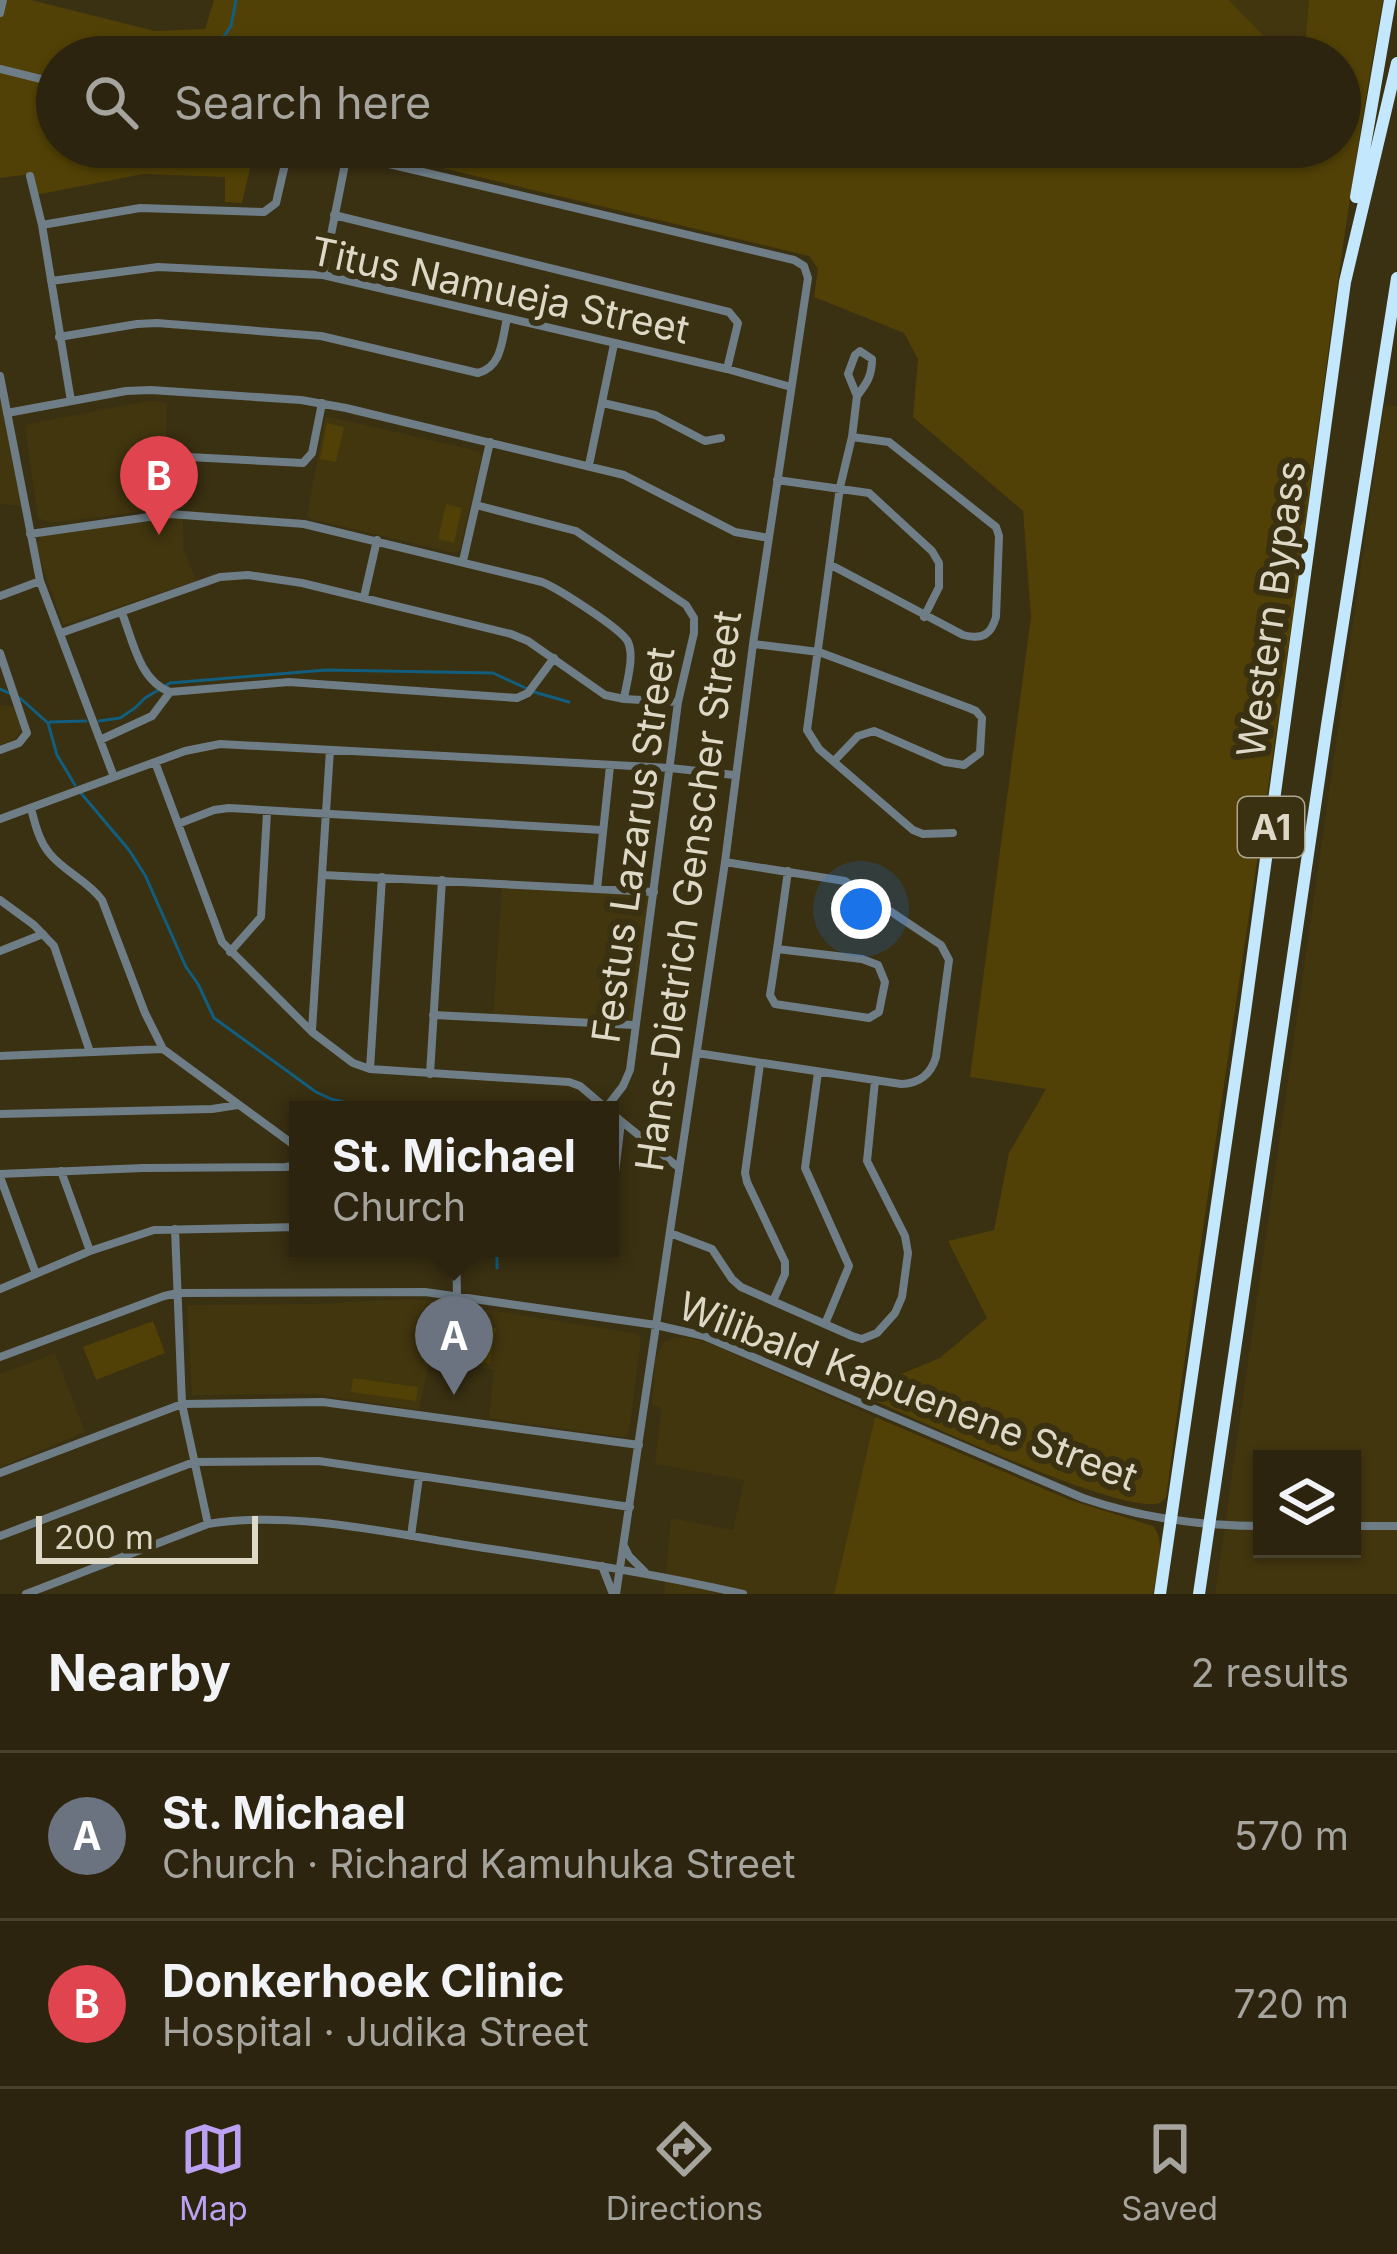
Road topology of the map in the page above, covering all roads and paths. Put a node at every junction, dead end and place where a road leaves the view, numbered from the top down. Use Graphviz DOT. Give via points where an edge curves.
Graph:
graph roads {
  1 [pos="3,0"];
  2 [pos="1390,0"];
  3 [pos="0,13"];
  4 [pos="1397,63"];
  5 [pos="0,69"];
  6 [pos="36,78"];
  7 [pos="1361,160"];
  8 [pos="284,168"];
  9 [pos="344,168"];
  10 [pos="406,168"];
  11 [pos="1360,168"];
  12 [pos="30,176"];
  13 [pos="334,215"];
  14 [pos="42,225"];
  15 [pos="323,275"];
  16 [pos="1397,278"];
  17 [pos="51,281"];
  18 [pos="1345,282"];
  19 [pos="507,318"];
  20 [pos="59,337"];
  21 [pos="614,344"];
  22 [pos="728,369"];
  23 [pos="0,376"];
  24 [pos="791,387"];
  25 [pos="856,396"];
  26 [pos="71,400"];
  27 [pos="322,403"];
  28 [pos="603,403"];
  29 [pos="7,413"];
  30 [pos="852,436"];
  31 [pos="721,438"];
  32 [pos="490,442"];
  33 [pos="589,465"];
  34 [pos="777,480"];
  35 [pos="840,487"];
  36 [pos="476,506"];
  37 [pos="170,514"];
  38 [pos="30,534"];
  39 [pos="769,538"];
  40 [pos="377,540"];
  41 [pos="463,561"];
  42 [pos="831,566"];
  43 [pos="40,581"];
  44 [pos="0,596"];
  45 [pos="364,598"];
  46 [pos="122,613"];
  47 [pos="924,617"];
  48 [pos="61,633"];
  49 [pos="753,644"];
  50 [pos="819,652"];
  51 [pos="0,653"];
  52 [pos="554,658"];
  53 [pos="170,692"];
  54 [pos="624,699"];
  55 [pos="678,702"];
  56 [pos="100,740"];
  57 [pos="0,750"];
  58 [pos="330,750"];
  59 [pos="834,761"];
  60 [pos="155,762"];
  61 [pos="610,766"];
  62 [pos="670,768"];
  63 [pos="735,775"];
  64 [pos="114,777"];
  65 [pos="31,808"];
  66 [pos="267,812"];
  67 [pos="326,814"];
  68 [pos="0,819"];
  69 [pos="178,824"];
  70 [pos="602,830"];
  71 [pos="953,833"];
  72 [pos="725,862"];
  73 [pos="788,871"];
  74 [pos="323,874"];
  75 [pos="382,878"];
  76 [pos="442,880"];
  77 [pos="597,889"];
  78 [pos="654,892"];
  79 [pos="0,900"];
  80 [pos="44,934"];
  81 [pos="777,949"];
  82 [pos="0,951"];
  83 [pos="230,952"];
  84 [pos="433,1015"];
  85 [pos="634,1025"];
  86 [pos="312,1032"];
  87 [pos="163,1049"];
  88 [pos="90,1052"];
  89 [pos="698,1053"];
  90 [pos="0,1056"];
  91 [pos="760,1064"];
  92 [pos="370,1069"];
  93 [pos="818,1072"];
  94 [pos="430,1074"];
  95 [pos="875,1081"];
  96 [pos="597,1101"];
  97 [pos="614,1101"];
  98 [pos="240,1104"];
  99 [pos="0,1114"];
  100 [pos="621,1122"];
  101 [pos="619,1134"];
  102 [pos="289,1145"];
  103 [pos="289,1163"];
  104 [pos="679,1168"];
  105 [pos="62,1171"];
  106 [pos="0,1175"];
  107 [pos="289,1227"];
  108 [pos="175,1229"];
  109 [pos="670,1233"];
  110 [pos="90,1251"];
  111 [pos="456,1257"];
  112 [pos="36,1274"];
  113 [pos="0,1289"];
  114 [pos="178,1293"];
  115 [pos="457,1295"];
  116 [pos="773,1301"];
  117 [pos="825,1324"];
  118 [pos="656,1325"];
  119 [pos="0,1357"];
  120 [pos="182,1404"];
  121 [pos="639,1445"];
  122 [pos="194,1462"];
  123 [pos="0,1473"];
  124 [pos="419,1477"];
  125 [pos="630,1507"];
  126 [pos="208,1524"];
  127 [pos="1253,1526"];
  128 [pos="1361,1526"];
  129 [pos="1397,1526"];
  130 [pos="411,1536"];
  131 [pos="0,1537"];
  132 [pos="624,1545"];
  133 [pos="602,1565"];
  134 [pos="620,1568"];
  135 [pos="648,1574"];
  136 [pos="26,1594"];
  137 [pos="614,1594"];
  138 [pos="743,1594"];
  139 [pos="1160,1594"];
  140 [pos="1199,1594"];
  1 -- 3 [label="street"];
  2 -- 7 [label="highway"];
  4 -- 18 [label="highway, Western Bypass / A1"];
  5 -- 6 [label="street"];
  8 -- 14 [label="street" via="276,202 264,212 140,208"];
  9 -- 13 [label="street"];
  10 -- 24 [label="street, Hans-Dietrich Genscher Street" via="794,260 806,268 808,290"];
  11 -- 18 [label="highway"];
  12 -- 14 [label="street"];
  13 -- 15 [label="street"];
  13 -- 22 [label="street" via="729,312 738,329"];
  14 -- 17 [label="street"];
  15 -- 17 [label="street, Titus Namueja Street" via="158,267"];
  15 -- 19 [label="street, Titus Namueja Street"];
  16 -- 140 [label="highway, Western Bypass / A1"];
  17 -- 20 [label="street"];
  18 -- 139 [label="highway, Western Bypass / A1"];
  19 -- 20 [label="street" via="494,367 478,373 304,334 157,323"];
  19 -- 21 [label="street, Titus Namueja Street"];
  20 -- 26 [label="street"];
  21 -- 22 [label="street, Titus Namueja Street"];
  21 -- 28 [label="street"];
  22 -- 24 [label="street, Titus Namueja Street"];
  23 -- 29 [label="street"];
  24 -- 34 [label="street, Hans-Dietrich Genscher Street"];
  25 -- 25 [label="street" via="848,374 860,351 872,359 872,371"];
  25 -- 30 [label="street"];
  26 -- 27 [label="street" via="152,389"];
  26 -- 29 [label="street"];
  27 -- 32 [label="street"];
  27 -- 37 [label="street" via="303,463 176,460"];
  28 -- 31 [label="street" via="655,415 705,441"];
  28 -- 33 [label="street"];
  29 -- 38 [label="street"];
  30 -- 35 [label="street"];
  30 -- 47 [label="street" via="889,442 998,532 992,630 969,637"];
  32 -- 33 [label="street"];
  32 -- 36 [label="street"];
  33 -- 39 [label="street" via="638,480 734,532"];
  34 -- 35 [label="street"];
  34 -- 39 [label="street, Hans-Dietrich Genscher Street"];
  35 -- 42 [label="street"];
  35 -- 47 [label="street" via="869,494 935,554 938,592"];
  36 -- 41 [label="street"];
  36 -- 55 [label="street, Festus Lazarus Street" via="576,531 686,605 694,633"];
  37 -- 38 [label="street"];
  37 -- 40 [label="street" via="316,526"];
  38 -- 43 [label="street"];
  39 -- 49 [label="street, Hans-Dietrich Genscher Street"];
  40 -- 41 [label="street"];
  40 -- 45 [label="street"];
  41 -- 54 [label="street" via="548,584 621,634 630,651"];
  42 -- 47 [label="street"];
  42 -- 50 [label="street"];
  43 -- 44 [label="street"];
  43 -- 48 [label="street"];
  45 -- 46 [label="street" via="228,575"];
  45 -- 52 [label="street" via="511,634"];
  46 -- 48 [label="street"];
  46 -- 53 [label="street" via="144,670"];
  48 -- 56 [label="street"];
  49 -- 50 [label="street"];
  49 -- 63 [label="street, Hans-Dietrich Genscher Street"];
  50 -- 59 [label="street" via="807,730"];
  50 -- 59 [label="street" via="969,708 983,722 980,753 964,765 874,730"];
  51 -- 57 [label="street" via="27,733"];
  52 -- 53 [label="street" via="517,698 289,682"];
  52 -- 54 [label="street" via="605,695"];
  53 -- 56 [label="street" via="152,716"];
  54 -- 55 [label="street"];
  55 -- 62 [label="street, Festus Lazarus Street"];
  56 -- 64 [label="street"];
  58 -- 60 [label="street" via="220,744"];
  58 -- 61 [label="street"];
  58 -- 67 [label="street"];
  59 -- 71 [label="street" via="913,830"];
  60 -- 64 [label="street"];
  60 -- 69 [label="street"];
  61 -- 62 [label="street"];
  61 -- 70 [label="street"];
  62 -- 63 [label="street"];
  62 -- 78 [label="street, Festus Lazarus Street"];
  63 -- 72 [label="street, Hans-Dietrich Genscher Street"];
  64 -- 65 [label="street"];
  65 -- 68 [label="street"];
  65 -- 87 [label="street" via="48,852 103,900"];
  66 -- 67 [label="street"];
  66 -- 69 [label="street" via="221,808"];
  66 -- 83 [label="street" via="261,917"];
  67 -- 70 [label="street"];
  67 -- 74 [label="street"];
  69 -- 83 [label="street"];
  70 -- 77 [label="street"];
  72 -- 73 [label="street"];
  72 -- 89 [label="street, Hans-Dietrich Genscher Street"];
  73 -- 81 [label="street"];
  73 -- 95 [label="street" via="844,881 945,950 932,1067 909,1084"];
  74 -- 75 [label="street"];
  74 -- 86 [label="street"];
  75 -- 76 [label="street"];
  75 -- 92 [label="street"];
  76 -- 77 [label="street"];
  76 -- 84 [label="street"];
  77 -- 78 [label="street"];
  78 -- 85 [label="street, Festus Lazarus Street"];
  79 -- 80 [label="street"];
  80 -- 82 [label="street"];
  80 -- 88 [label="street"];
  81 -- 81 [label="street" via="775,1004 868,1018 879,1012 886,982 878,964"];
  83 -- 86 [label="street"];
  84 -- 85 [label="street"];
  84 -- 94 [label="street"];
  85 -- 97 [label="street, Festus Lazarus Street" via="628,1076"];
  86 -- 92 [label="street"];
  87 -- 88 [label="street"];
  87 -- 98 [label="street"];
  88 -- 90 [label="street"];
  89 -- 91 [label="street"];
  89 -- 104 [label="street, Hans-Dietrich Genscher Street"];
  91 -- 93 [label="street"];
  91 -- 116 [label="street" via="746,1173 786,1267"];
  92 -- 94 [label="street"];
  93 -- 95 [label="street"];
  93 -- 117 [label="street" via="805,1168 849,1266"];
  94 -- 96 [label="street" via="568,1082"];
  95 -- 117 [label="street" via="867,1161 906,1241 902,1297 868,1337"];
  98 -- 99 [label="street"];
  98 -- 102 [label="street"];
  100 -- 101 [label="street"];
  100 -- 104 [label="street"];
  103 -- 105 [label="street"];
  104 -- 109 [label="street, Hans-Dietrich Genscher Street"];
  105 -- 106 [label="street"];
  105 -- 110 [label="street"];
  106 -- 112 [label="street"];
  107 -- 108 [label="street"];
  108 -- 110 [label="street"];
  108 -- 114 [label="street"];
  109 -- 116 [label="street" via="712,1249 736,1283"];
  109 -- 118 [label="street, Hans-Dietrich Genscher Street"];
  110 -- 112 [label="street"];
  111 -- 115 [label="street"];
  112 -- 113 [label="street"];
  114 -- 115 [label="street, Wilibald Kapuenene Street"];
  114 -- 119 [label="street, Wilibald Kapuenene Street"];
  114 -- 120 [label="street"];
  115 -- 118 [label="street, Wilibald Kapuenene Street"];
  116 -- 117 [label="street"];
  118 -- 121 [label="street, Hans-Dietrich Genscher Street"];
  118 -- 127 [label="street, Wilibald Kapuenene Street" via="724,1343 1105,1506"];
  120 -- 121 [label="street" via="323,1402"];
  120 -- 122 [label="street"];
  120 -- 123 [label="street"];
  121 -- 125 [label="street, Hans-Dietrich Genscher Street"];
  122 -- 124 [label="street" via="310,1461"];
  122 -- 126 [label="street"];
  122 -- 131 [label="street"];
  124 -- 125 [label="street"];
  124 -- 130 [label="street"];
  125 -- 132 [label="street, Hans-Dietrich Genscher Street"];
  126 -- 130 [label="street" via="302,1522"];
  126 -- 136 [label="street"];
  128 -- 129 [label="street"];
  130 -- 133 [label="street"];
  132 -- 134 [label="street, Hans-Dietrich Genscher Street"];
  132 -- 135 [label="street"];
  133 -- 134 [label="street"];
  133 -- 137 [label="street"];
  134 -- 135 [label="street"];
  134 -- 137 [label="street, Hans-Dietrich Genscher Street"];
  135 -- 138 [label="street"];
}
